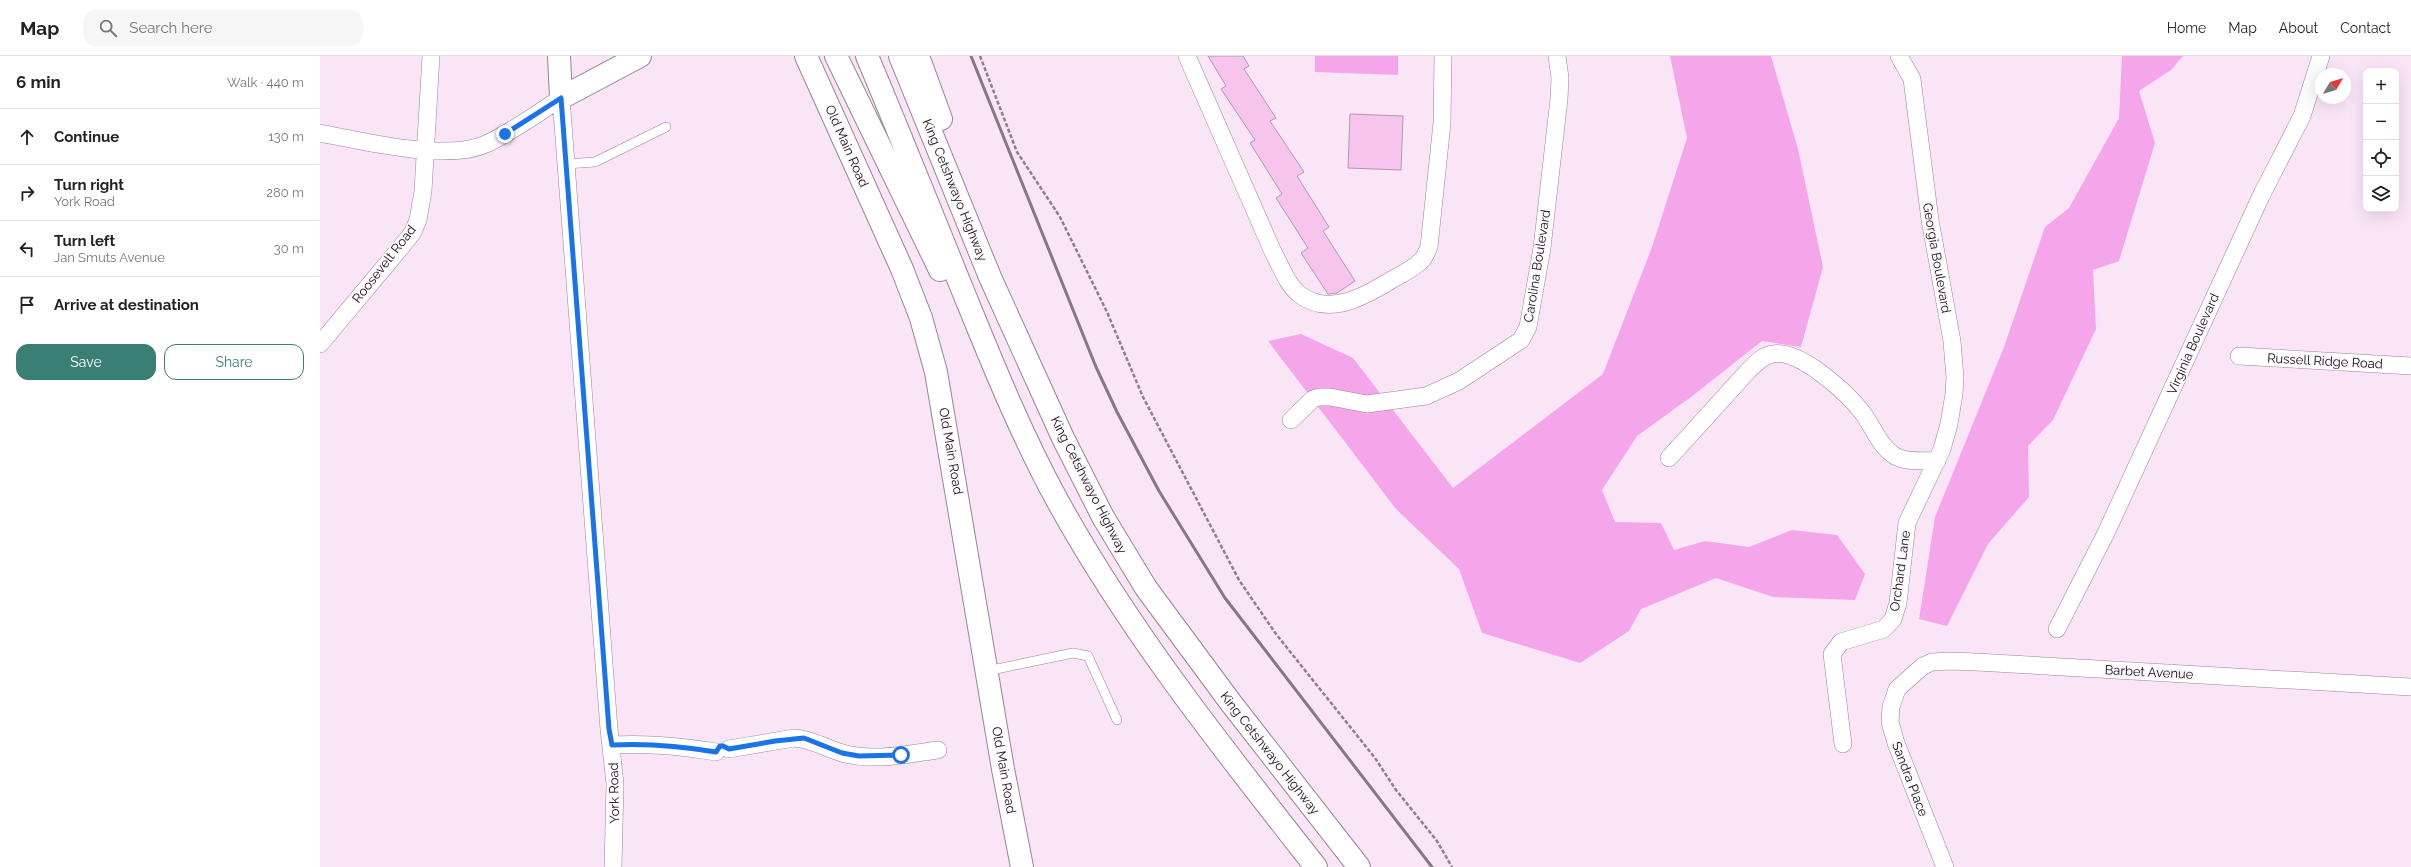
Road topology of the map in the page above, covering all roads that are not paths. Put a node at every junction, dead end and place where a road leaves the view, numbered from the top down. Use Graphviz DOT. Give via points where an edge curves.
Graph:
graph roads {
  1 [pos="431,56"];
  2 [pos="640,56"];
  3 [pos="806,56"];
  4 [pos="836,56"];
  5 [pos="867,56"];
  6 [pos="900,56"];
  7 [pos="918,56"];
  8 [pos="1187,56"];
  9 [pos="1443,56"];
  10 [pos="1557,56"];
  11 [pos="1899,56"];
  12 [pos="2321,56"];
  13 [pos="559,59"];
  14 [pos="609,74"];
  15 [pos="561,98"];
  16 [pos="666,127"];
  17 [pos="320,134"];
  18 [pos="425,150"];
  19 [pos="566,164"];
  20 [pos="1016,333"];
  21 [pos="320,344"];
  22 [pos="2240,356"];
  23 [pos="991,360"];
  24 [pos="2411,366"];
  25 [pos="1292,420"];
  26 [pos="1669,458"];
  27 [pos="1937,461"];
  28 [pos="2057,629"];
  29 [pos="987,671"];
  30 [pos="2411,687"];
  31 [pos="1897,689"];
  32 [pos="1117,720"];
  33 [pos="1843,744"];
  34 [pos="612,745"];
  35 [pos="938,750"];
  36 [pos="613,867"];
  37 [pos="1022,867"];
  38 [pos="1316,867"];
  39 [pos="1359,867"];
  40 [pos="1945,867"];
  1 -- 18 [label="street, Roosevelt Road"];
  2 -- 14 [label="main road"];
  3 -- 29 [label="main road, Old Main Road" via="902,269 921,318 936,372 947,427"];
  4 -- 23 [label="main road" via="962,315 978,344"];
  5 -- 23 [label="main road"];
  6 -- 20 [label="main road, King Cetshwayo Highway" via="990,277"];
  7 -- 20 [label="main road" via="990,251"];
  8 -- 9 [label="street" via="1273,252 1290,284 1312,301 1339,304 1354,300 1405,272 1422,260 1429,247 1442,123"];
  10 -- 25 [label="street, Carolina Boulevard" via="1559,98 1542,248 1528,327 1521,340 1459,380 1426,396 1367,404 1330,396 1319,397 1313,399"];
  11 -- 27 [label="street, Georgia Boulevard" via="1912,78 1930,220 1952,341 1955,378 1953,400 1949,424"];
  12 -- 28 [label="street, Virginia Boulevard" via="2302,116 2267,184 2106,533"];
  13 -- 14 [label="main road" via="586,74"];
  13 -- 15 [label="main road"];
  14 -- 15 [label="main road"];
  15 -- 18 [label="street" via="485,145 466,150"];
  15 -- 19 [label="street, York Road"];
  16 -- 19 [label="lane" via="595,162"];
  17 -- 18 [label="street"];
  18 -- 21 [label="street, Roosevelt Road" via="423,191 418,220 413,232"];
  19 -- 34 [label="street, York Road"];
  20 -- 39 [label="main road, King Cetshwayo Highway" via="1066,444 1128,560 1231,704"];
  22 -- 24 [label="street, Russell Ridge Road"];
  23 -- 38 [label="main road" via="1026,440 1057,499 1125,613"];
  26 -- 27 [label="street" via="1748,371 1761,359 1774,353 1792,357 1817,370 1840,388 1862,413 1878,439 1896,456 1905,460"];
  27 -- 33 [label="street, Orchard Lane" via="1907,523 1898,603 1893,619 1884,629 1841,642 1832,654"];
  29 -- 32 [label="lane" via="1073,653 1088,656"];
  29 -- 37 [label="main road, Old Main Road"];
  30 -- 31 [label="street, Barbet Avenue" via="1950,661 1932,662 1923,666"];
  31 -- 40 [label="street, Sandra Place" via="1890,722 1906,771"];
  34 -- 35 [label="street" via="680,746 722,751 804,738 842,753 859,756 901,755"];
  34 -- 36 [label="street, York Road" via="616,784"];
}
